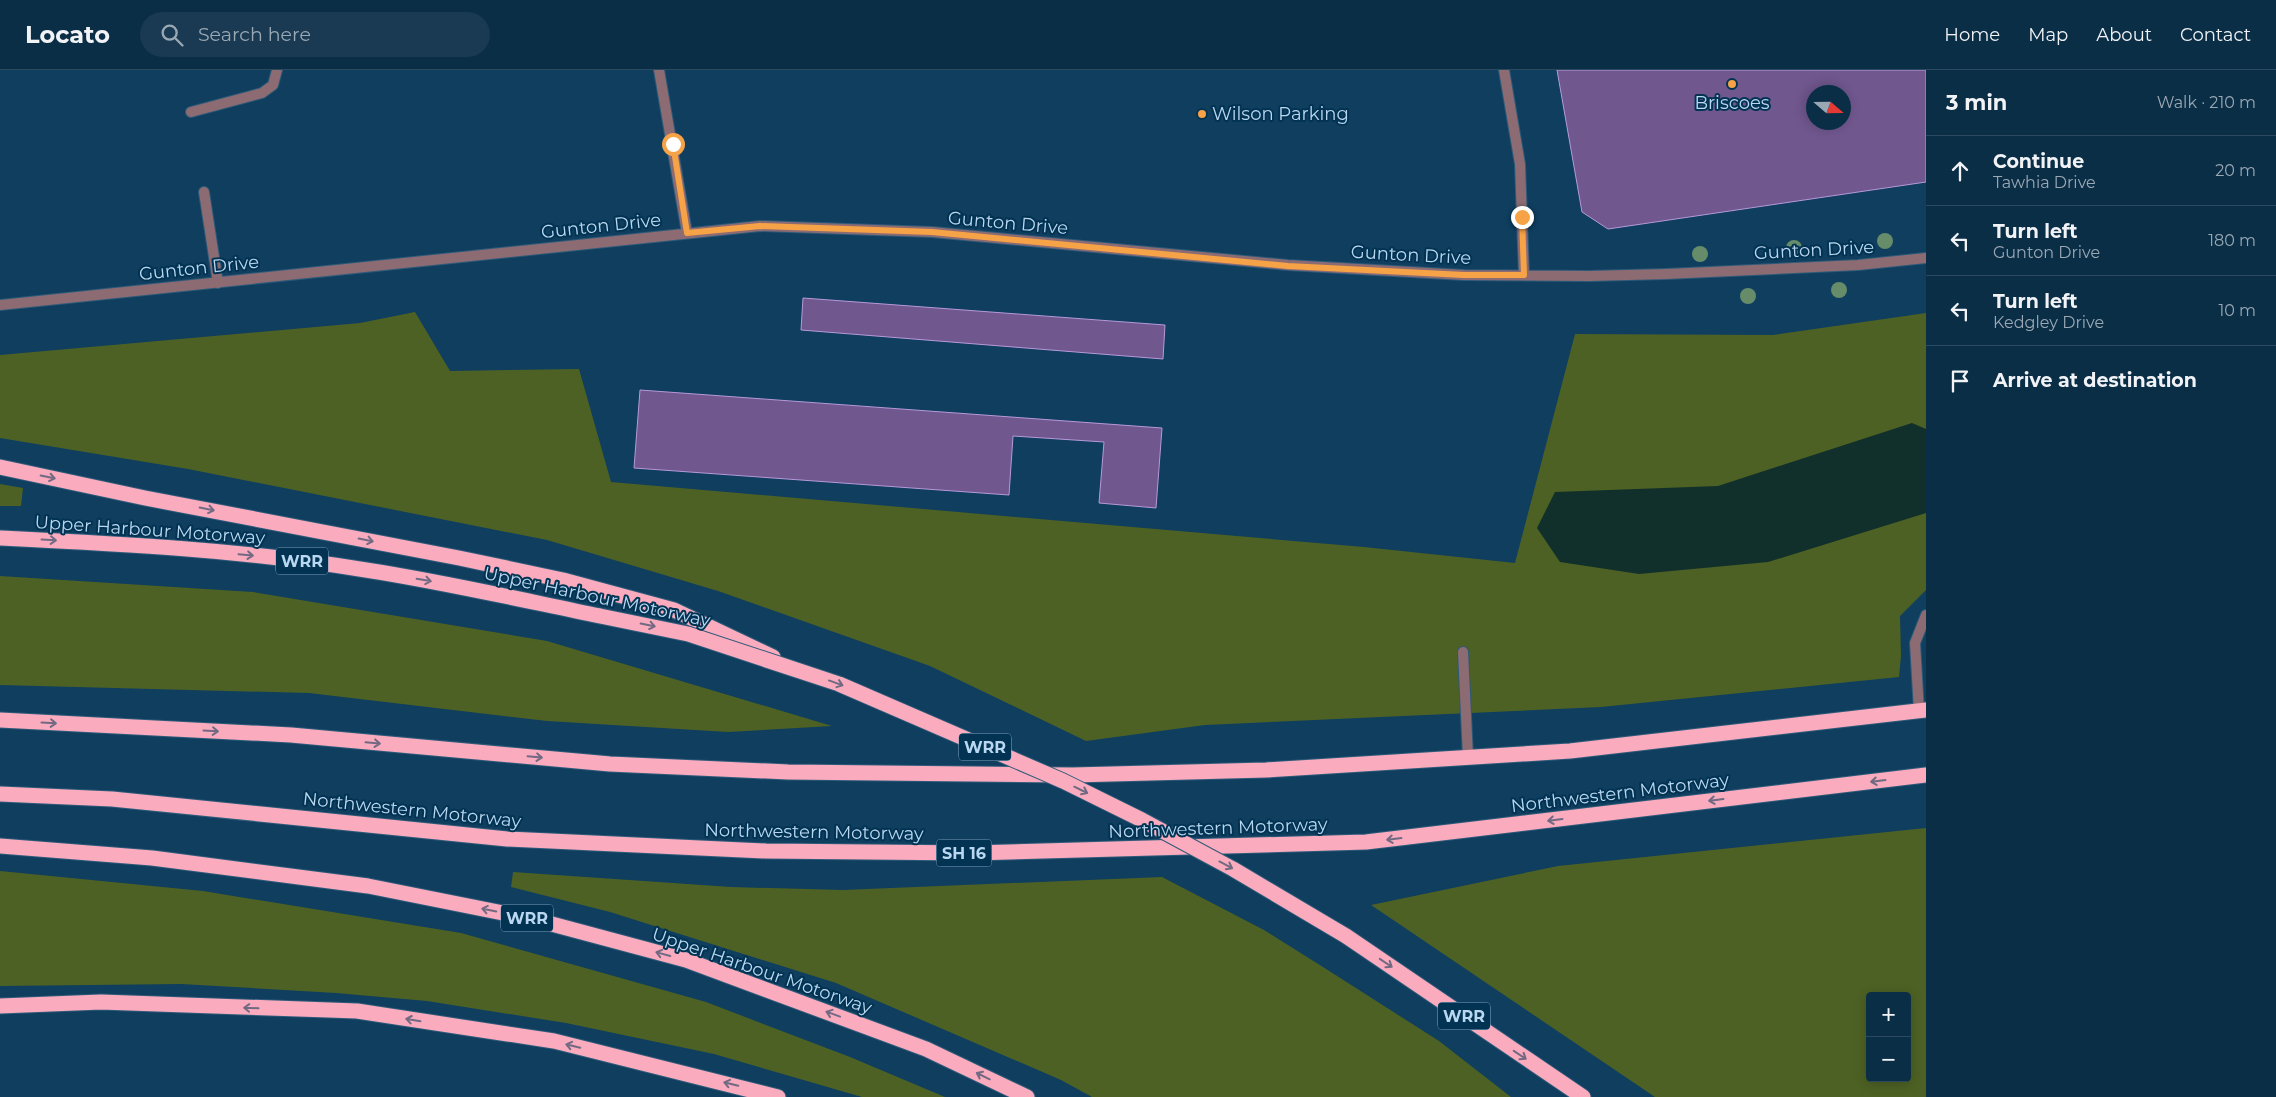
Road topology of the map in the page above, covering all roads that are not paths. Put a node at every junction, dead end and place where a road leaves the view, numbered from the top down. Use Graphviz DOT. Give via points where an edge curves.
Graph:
graph roads {
  1 [pos="277,70"];
  2 [pos="659,70"];
  3 [pos="1504,70"];
  4 [pos="191,112"];
  5 [pos="204,192"];
  6 [pos="687,233"];
  7 [pos="1926,258"];
  8 [pos="1524,275"];
  9 [pos="218,283"];
  10 [pos="0,305"];
  11 [pos="0,466"];
  12 [pos="0,538"];
  13 [pos="1926,614"];
  14 [pos="1463,652"];
  15 [pos="806,672"];
  16 [pos="1922,710"];
  17 [pos="0,720"];
  18 [pos="1468,757"];
  19 [pos="1926,775"];
  20 [pos="0,794"];
  21 [pos="0,846"];
  22 [pos="0,1006"];
  23 [pos="778,1097"];
  24 [pos="1027,1097"];
  25 [pos="1583,1097"];
  1 -- 4 [label="street" via="273,85 262,93"];
  2 -- 6 [label="street"];
  3 -- 8 [label="street" via="1520,164"];
  5 -- 9 [label="street"];
  6 -- 8 [label="street, Gunton Drive" via="760,226 932,232 1288,266"];
  6 -- 9 [label="street, Gunton Drive"];
  7 -- 8 [label="street, Gunton Drive" via="1858,265 1675,274"];
  9 -- 10 [label="street, Gunton Drive"];
  11 -- 15 [label="highway, one-way, bridge" via="145,498 459,558 608,592 674,610"];
  12 -- 15 [label="highway, Upper Harbour Motorway / WRR, one-way, bridge" via="122,544 364,569 688,634"];
  13 -- 16 [label="street" via="1915,643"];
  14 -- 18 [label="street"];
  15 -- 25 [label="highway, Upper Harbour Motorway / WRR, one-way, bridge" via="1080,790 1233,869 1346,936"];
  16 -- 18 [label="highway" via="1570,751"];
  17 -- 18 [label="highway, one-way" via="291,735 610,764 788,772 1073,775 1266,770"];
  19 -- 20 [label="highway, Northwestern Motorway / SH 16, one-way" via="1366,842 972,853 766,852 507,839 112,799"];
  24 -- 21 [label="highway, Upper Harbour Motorway / WRR, one-way" via="926,1049 686,960 533,919 368,886 152,858"];
  23 -- 22 [label="highway, one-way" via="554,1041 357,1011 102,1002"];
}
